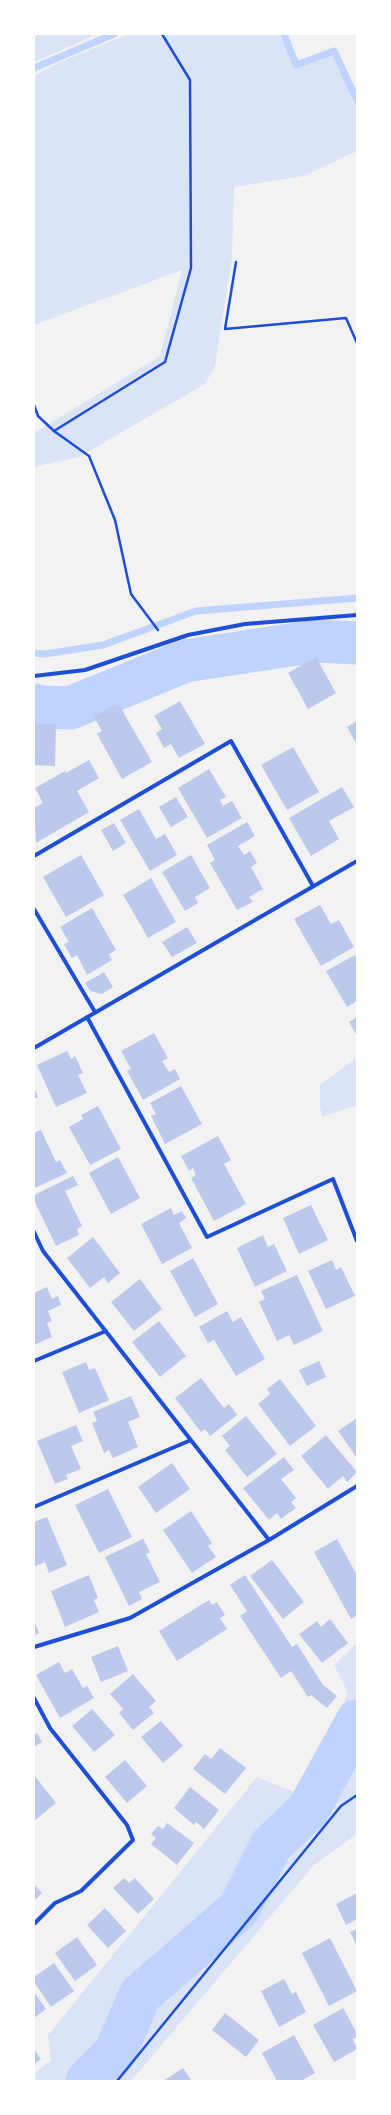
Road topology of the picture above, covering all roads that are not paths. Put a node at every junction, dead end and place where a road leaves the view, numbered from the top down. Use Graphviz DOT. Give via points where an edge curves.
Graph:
graph roads {
  1 [pos="357,615"];
  2 [pos="34,676"];
  3 [pos="34,856"];
  4 [pos="357,861"];
  5 [pos="313,886"];
  6 [pos="34,909"];
  7 [pos="95,1012"];
  8 [pos="88,1017"];
  9 [pos="34,1048"];
  10 [pos="34,1232"];
  11 [pos="357,1242"];
  12 [pos="106,1331"];
  13 [pos="34,1361"];
  14 [pos="191,1440"];
  15 [pos="357,1486"];
  16 [pos="34,1507"];
  17 [pos="269,1540"];
  18 [pos="34,1647"];
  19 [pos="34,1698"];
  20 [pos="34,1924"];
  1 -- 2 [label="street" via="245,624 188,635 85,670"];
  3 -- 5 [label="street" via="231,741"];
  4 -- 5 [label="street"];
  5 -- 7 [label="street"];
  6 -- 7 [label="street"];
  7 -- 8 [label="street"];
  8 -- 9 [label="street"];
  8 -- 11 [label="street" via="207,1237 333,1179"];
  10 -- 12 [label="street" via="43,1251"];
  12 -- 13 [label="street"];
  12 -- 14 [label="street"];
  14 -- 16 [label="street"];
  14 -- 17 [label="street"];
  15 -- 17 [label="street"];
  17 -- 18 [label="street" via="130,1618"];
  19 -- 20 [label="street" via="50,1728 126,1825 133,1840 81,1891 55,1903"];
}
